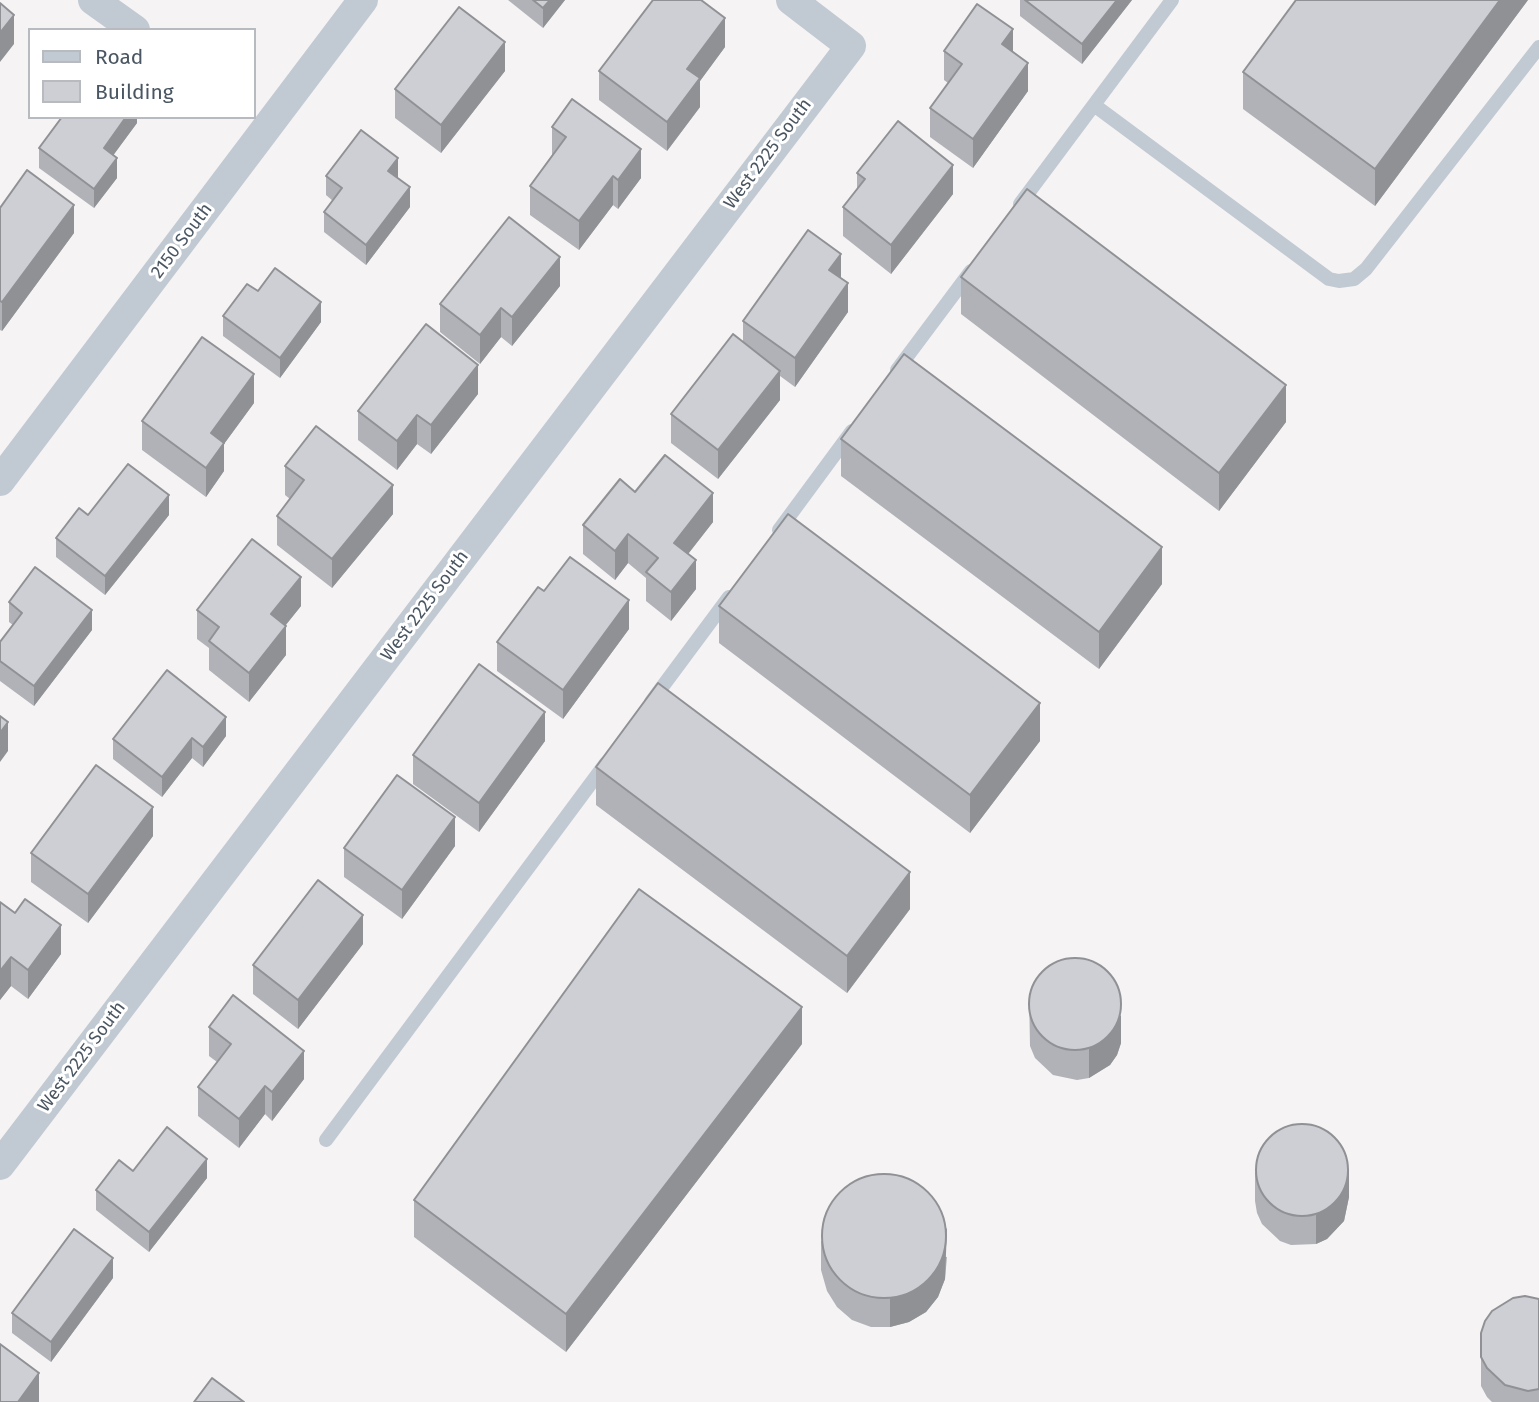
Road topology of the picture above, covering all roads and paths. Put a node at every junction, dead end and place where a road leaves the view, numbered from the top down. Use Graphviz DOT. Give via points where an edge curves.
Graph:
graph roads {
  1 [pos="93,0"];
  2 [pos="363,0"];
  3 [pos="791,0"];
  4 [pos="1172,0"];
  5 [pos="132,28"];
  6 [pos="1539,47"];
  7 [pos="1094,105"];
  8 [pos="261,121"];
  9 [pos="1011,216"];
  10 [pos="978,261"];
  11 [pos="888,383"];
  12 [pos="863,417"];
  13 [pos="0,481"];
  14 [pos="772,539"];
  15 [pos="739,584"];
  16 [pos="640,717"];
  17 [pos="615,751"];
  18 [pos="326,1140"];
  19 [pos="0,1166"];
  1 -- 5 [label="street"];
  2 -- 8 [label="street, 2150 South"];
  3 -- 19 [label="street, West 2225 South" via="851,46"];
  4 -- 7 [label="lane"];
  6 -- 7 [label="lane" via="1366,268 1354,279 1339,281 1329,279"];
  7 -- 9 [label="lane"];
  8 -- 13 [label="street, 2150 South"];
  10 -- 11 [label="lane"];
  12 -- 14 [label="lane"];
  15 -- 16 [label="lane"];
  17 -- 18 [label="lane"];
}
